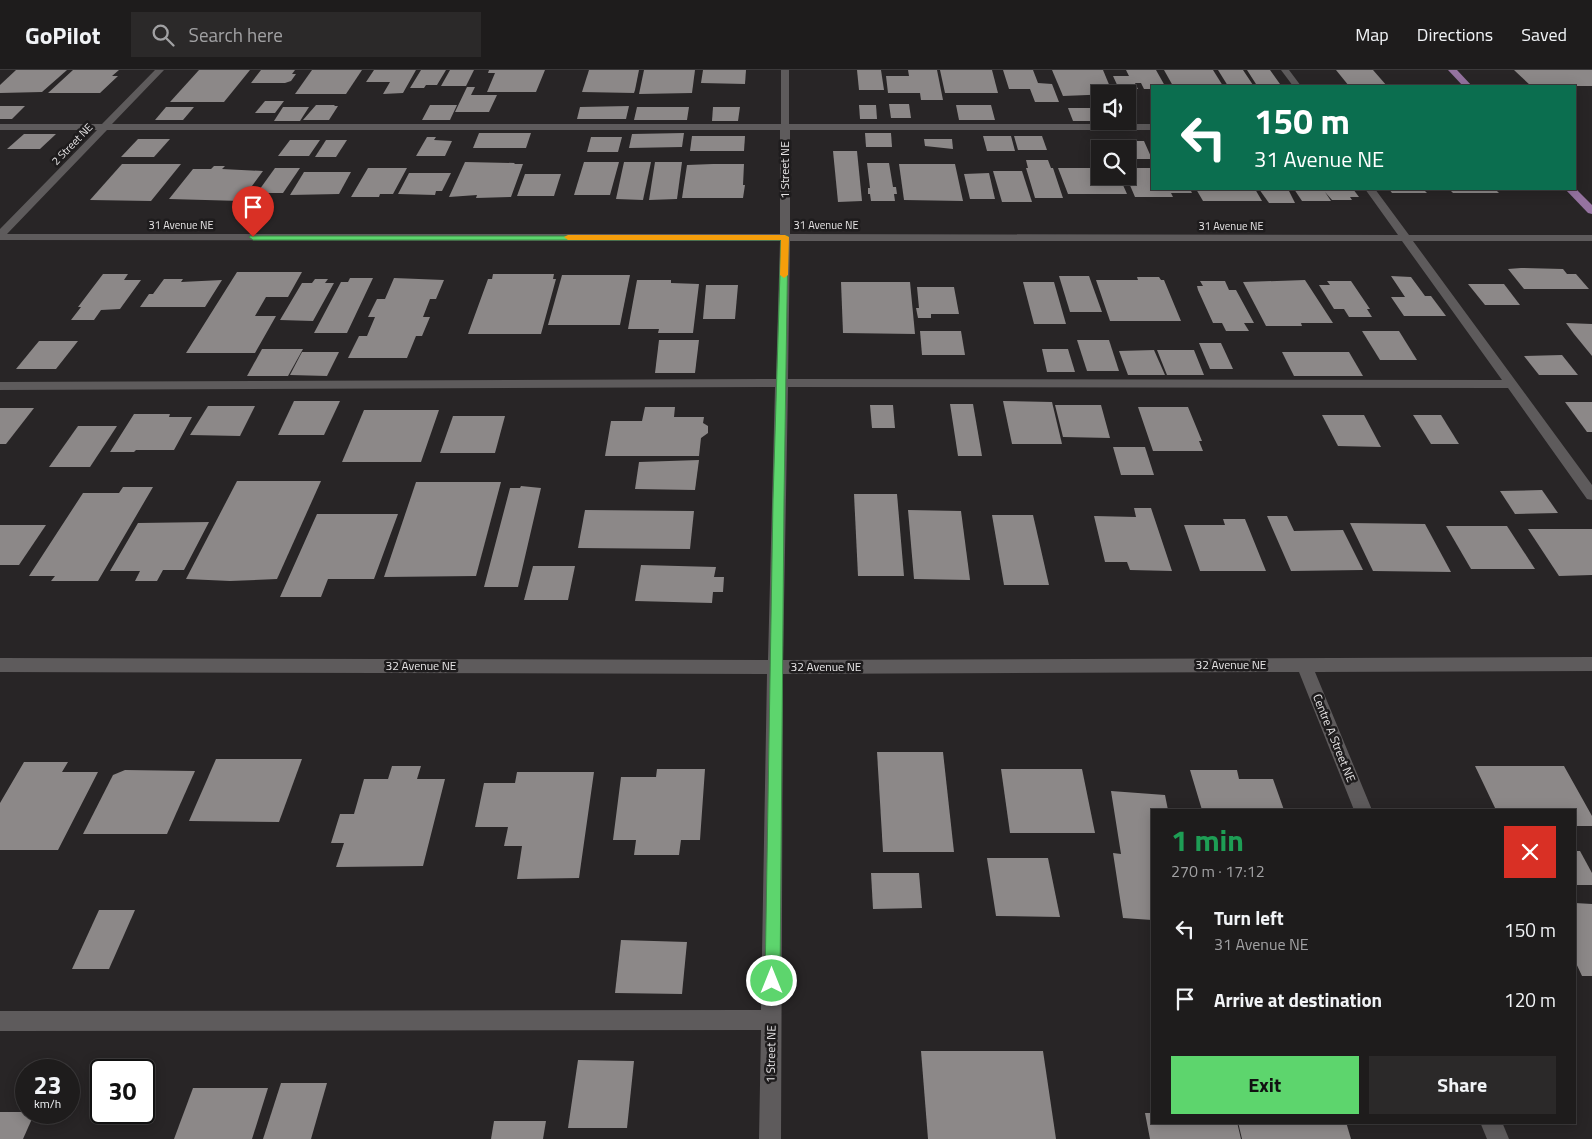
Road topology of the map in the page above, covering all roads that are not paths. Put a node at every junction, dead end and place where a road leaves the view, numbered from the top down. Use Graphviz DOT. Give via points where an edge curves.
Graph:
graph roads {
  1 [pos="160,70"];
  2 [pos="785,70"];
  3 [pos="1285,70"];
  4 [pos="1452,70"];
  5 [pos="1296,85"];
  6 [pos="1467,85"];
  7 [pos="785,126"];
  8 [pos="0,127"];
  9 [pos="104,127"];
  10 [pos="1151,127"];
  11 [pos="1371,190"];
  12 [pos="1571,190"];
  13 [pos="1592,211"];
  14 [pos="0,236"];
  15 [pos="785,237"];
  16 [pos="1592,238"];
  17 [pos="1406,239"];
  18 [pos="780,383"];
  19 [pos="1512,384"];
  20 [pos="0,386"];
  21 [pos="1592,495"];
  22 [pos="1592,664"];
  23 [pos="0,665"];
  24 [pos="1304,665"];
  25 [pos="776,667"];
  26 [pos="1363,809"];
  27 [pos="772,1020"];
  28 [pos="0,1021"];
  29 [pos="1492,1124"];
  30 [pos="770,1139"];
  31 [pos="1498,1139"];
  1 -- 9 [label="street, 2 Street NE"];
  2 -- 7 [label="street, 1 Street NE"];
  3 -- 5 [label="street"];
  4 -- 6 [label="main road"];
  7 -- 9 [label="street"];
  7 -- 10 [label="street"];
  7 -- 15 [label="street, 1 Street NE"];
  8 -- 9 [label="street"];
  9 -- 14 [label="street, 2 Street NE"];
  11 -- 17 [label="street"];
  12 -- 13 [label="main road"];
  14 -- 15 [label="street, 31 Avenue NE"];
  15 -- 17 [label="street, 31 Avenue NE"];
  15 -- 18 [label="street, 1 Street NE"];
  16 -- 17 [label="street, 31 Avenue NE"];
  17 -- 19 [label="street"];
  18 -- 19 [label="street"];
  18 -- 20 [label="street"];
  18 -- 25 [label="street, 1 Street NE"];
  19 -- 21 [label="street"];
  22 -- 24 [label="street, 32 Avenue NE"];
  23 -- 25 [label="street, 32 Avenue NE"];
  24 -- 25 [label="street, 32 Avenue NE"];
  24 -- 26 [label="street, Centre A Street NE"];
  25 -- 27 [label="street, 1 Street NE"];
  27 -- 28 [label="street"];
  27 -- 30 [label="street, 1 Street NE"];
  29 -- 31 [label="street"];
}
